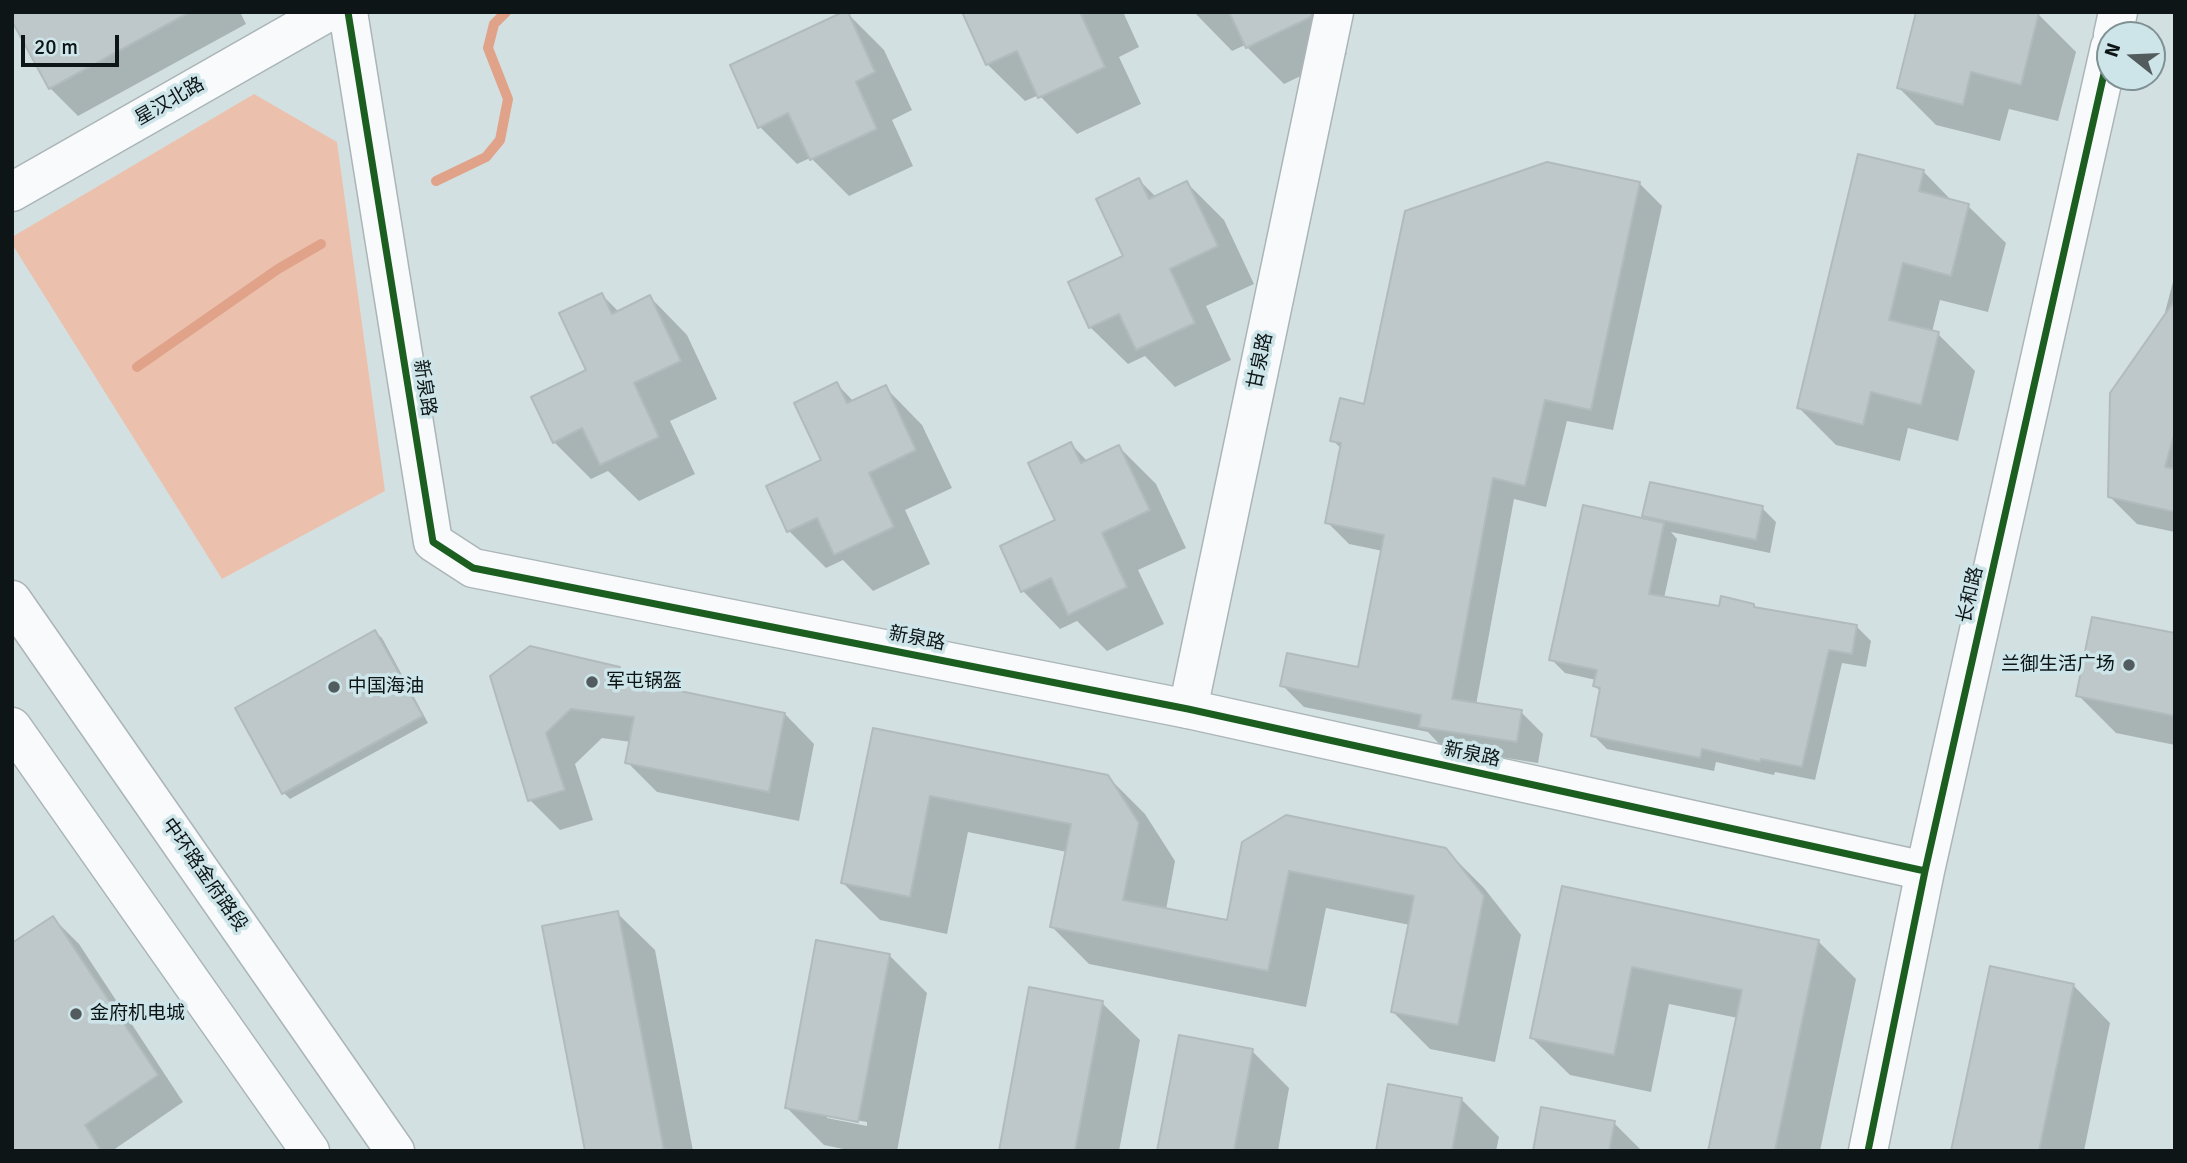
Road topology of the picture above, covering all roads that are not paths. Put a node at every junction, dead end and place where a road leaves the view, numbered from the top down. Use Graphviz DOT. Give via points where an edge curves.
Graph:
graph roads {
  1 [pos="328,12"];
  2 [pos="348,12"];
  3 [pos="1334,12"];
  4 [pos="2100,91"];
  5 [pos="12,192"];
  6 [pos="12,600"];
  7 [pos="1188,709"];
  8 [pos="12,727"];
  9 [pos="1925,871"];
  10 [pos="310,1151"];
  11 [pos="395,1151"];
  12 [pos="1868,1151"];
  1 -- 5 [label="street, 星汉北路"];
  2 -- 7 [label="street, 新泉路" via="433,542 472,568"];
  3 -- 7 [label="street, 甘泉路"];
  4 -- 9 [label="street, 长和路"];
  6 -- 11 [label="street, 中环路金府路段"];
  7 -- 9 [label="street, 新泉路"];
  8 -- 10 [label="street"];
  9 -- 12 [label="street, 长和路"];
}
